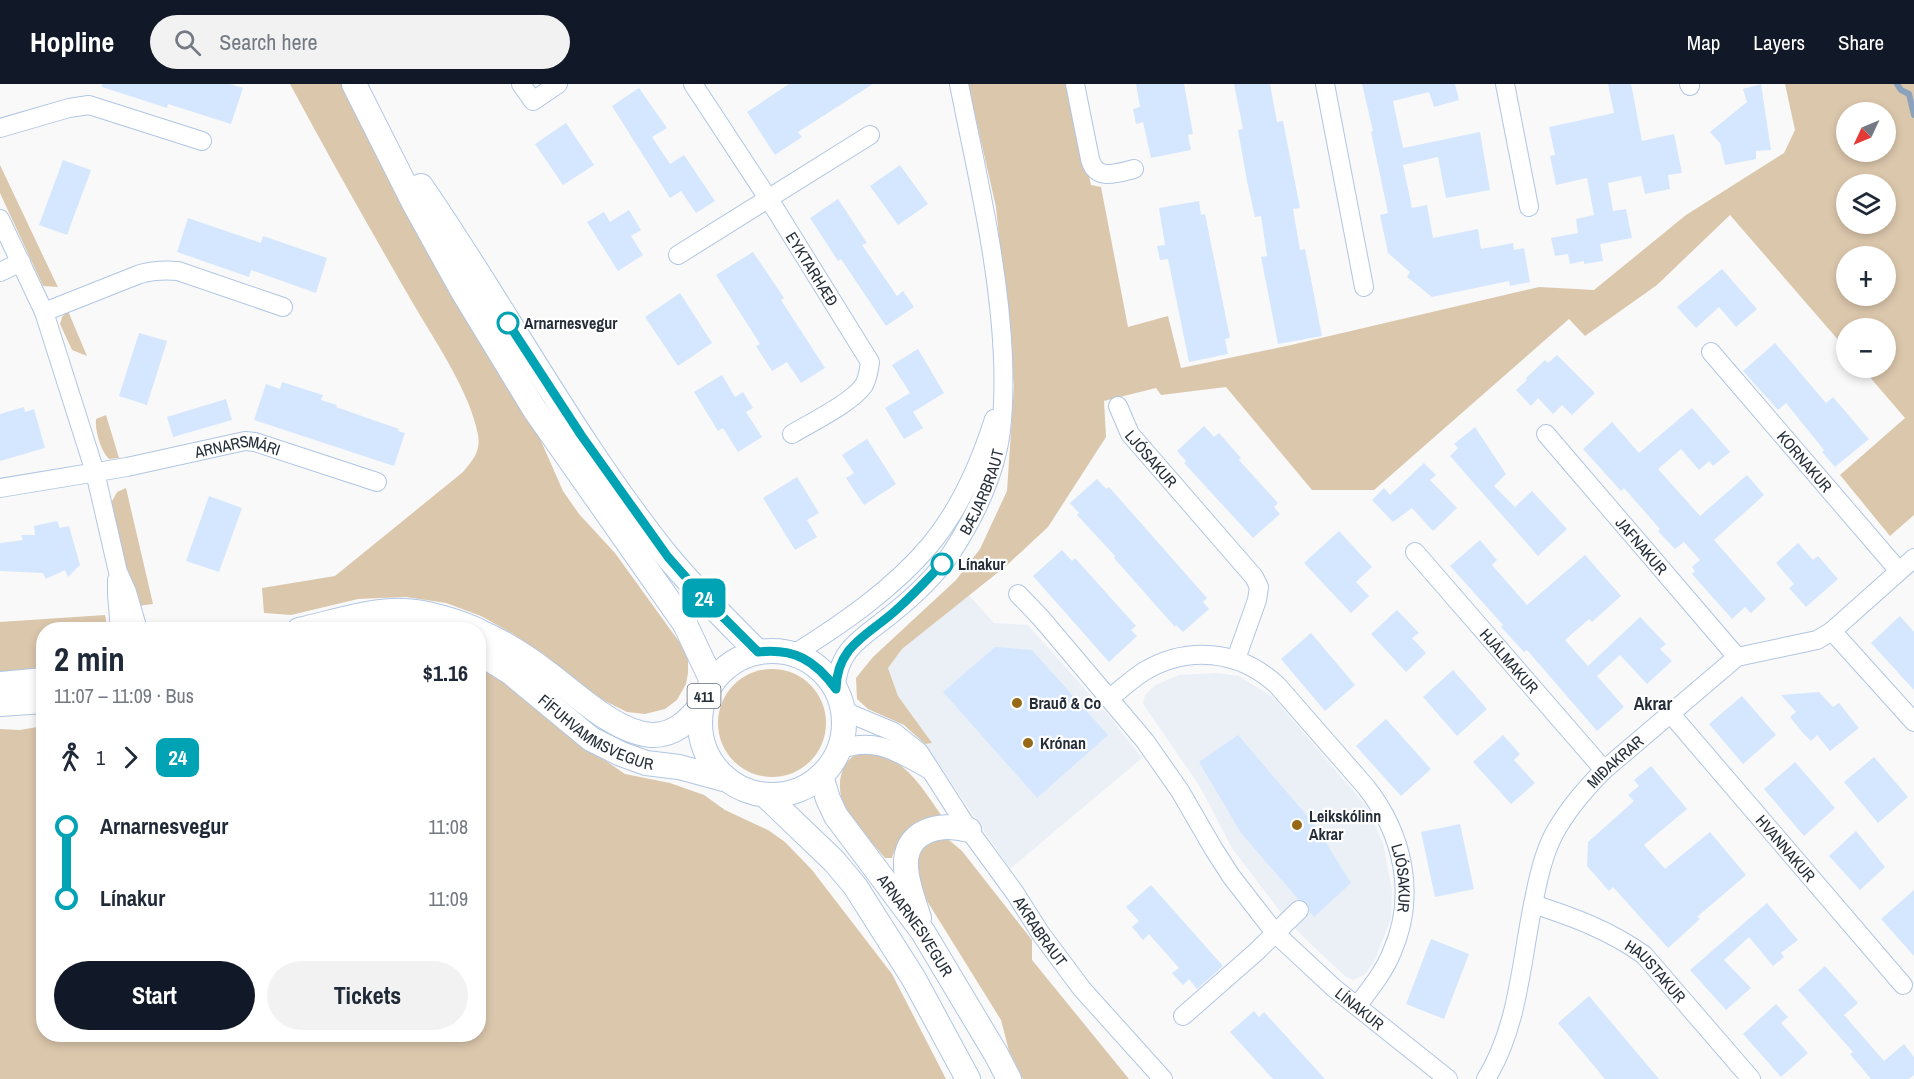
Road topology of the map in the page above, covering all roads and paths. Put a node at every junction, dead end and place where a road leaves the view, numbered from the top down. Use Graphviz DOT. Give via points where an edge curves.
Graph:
graph roads {
  1 [pos="354,84"];
  2 [pos="522,84"];
  3 [pos="558,84"];
  4 [pos="693,84"];
  5 [pos="959,84"];
  6 [pos="1075,84"];
  7 [pos="1325,84"];
  8 [pos="1505,84"];
  9 [pos="0,128"];
  10 [pos="378,129"];
  11 [pos="870,135"];
  12 [pos="202,141"];
  13 [pos="1134,169"];
  14 [pos="768,198"];
  15 [pos="1528,207"];
  16 [pos="0,219"];
  17 [pos="678,255"];
  18 [pos="21,262"];
  19 [pos="0,272"];
  20 [pos="1364,287"];
  21 [pos="283,307"];
  22 [pos="44,312"];
  23 [pos="1711,352"];
  24 [pos="1004,386"];
  25 [pos="1118,406"];
  26 [pos="792,434"];
  27 [pos="1546,434"];
  28 [pos="94,472"];
  29 [pos="377,482"];
  30 [pos="0,488"];
  31 [pos="1415,552"];
  32 [pos="1914,558"];
  33 [pos="1899,571"];
  34 [pos="118,572"];
  35 [pos="1017,594"];
  36 [pos="119,622"];
  37 [pos="136,622"];
  38 [pos="336,622"];
  39 [pos="460,622"];
  40 [pos="1832,631"];
  41 [pos="486,634"];
  42 [pos="758,652"];
  43 [pos="794,654"];
  44 [pos="486,657"];
  45 [pos="1737,657"];
  46 [pos="1236,659"];
  47 [pos="36,681"];
  48 [pos="712,681"];
  49 [pos="0,684"];
  50 [pos="839,698"];
  51 [pos="1110,698"];
  52 [pos="36,702"];
  53 [pos="0,704"];
  54 [pos="701,706"];
  55 [pos="1670,713"];
  56 [pos="1914,723"];
  57 [pos="839,750"];
  58 [pos="1604,770"];
  59 [pos="932,772"];
  60 [pos="821,776"];
  61 [pos="727,780"];
  62 [pos="765,795"];
  63 [pos="969,830"];
  64 [pos="1533,904"];
  65 [pos="1299,910"];
  66 [pos="923,932"];
  67 [pos="1275,934"];
  68 [pos="1903,985"];
  69 [pos="1357,1006"];
  70 [pos="1183,1016"];
  71 [pos="968,1079"];
  72 [pos="1009,1079"];
  73 [pos="1163,1079"];
  74 [pos="1448,1079"];
  75 [pos="1486,1079"];
  76 [pos="1751,1079"];
  1 -- 10 [label="main road, 411"];
  2 -- 3 [label="street" via="533,101"];
  4 -- 14 [label="street, EYKTARHÆÐ"];
  5 -- 24 [label="street, BÆJARBRAUT" via="994,255"];
  6 -- 13 [label="street" via="1094,169 1104,174"];
  7 -- 20 [label="street"];
  8 -- 15 [label="street"];
  9 -- 12 [label="street" via="89,105"];
  10 -- 42 [label="main road, 411" via="427,194 631,508 705,599"];
  10 -- 48 [label="main road, 411" via="462,290 535,410 685,624"];
  11 -- 14 [label="street"];
  14 -- 17 [label="street"];
  14 -- 26 [label="street, EYKTARHÆÐ" via="870,362 864,385 854,396"];
  16 -- 18 [label="street"];
  18 -- 19 [label="street"];
  18 -- 22 [label="street"];
  21 -- 22 [label="street" via="197,277 153,270"];
  22 -- 28 [label="street"];
  23 -- 33 [label="street, KORNAKUR"];
  24 -- 43 [label="street, BÆJARBRAUT" via="971,476 930,545 864,605"];
  24 -- 50 [label="street, BÆJARBRAUT" via="999,447 981,502 949,556 916,592 851,646 836,675"];
  25 -- 46 [label="street, LJÓSAKUR" via="1130,434 1259,587"];
  27 -- 45 [label="street, JAFNAKUR"];
  28 -- 29 [label="street, ARNARSMÁRI" via="245,441"];
  28 -- 30 [label="street, ARNARSMÁRI"];
  28 -- 34 [label="street"];
  31 -- 58 [label="street, HJÁLMAKUR"];
  32 -- 33 [label="street, MIÐAKRAR"];
  33 -- 40 [label="street, MIÐAKRAR"];
  34 -- 36 [label="street"];
  34 -- 37 [label="street"];
  35 -- 51 [label="street, LÍNAKUR"];
  38 -- 39 [label="main road, FÍFUHVAMMSVEGUR" via="404,611"];
  40 -- 45 [label="street, MIÐAKRAR" via="1817,640"];
  40 -- 56 [label="street"];
  41 -- 54 [label="main road, FÍFUHVAMMSVEGUR" via="531,661 596,711 628,728 652,735 673,730 687,723"];
  42 -- 43 [label="main road, ARNARNESVEGUR / 411"];
  42 -- 48 [label="main road, ARNARNESVEGUR / 411" via="732,662"];
  43 -- 50 [label="main road, ARNARNESVEGUR / 411" via="825,674"];
  44 -- 61 [label="main road, FÍFUHVAMMSVEGUR" via="591,739 646,763"];
  45 -- 55 [label="street, MIÐAKRAR"];
  46 -- 51 [label="street, LJÓSAKUR" via="1202,655 1172,660 1144,672"];
  46 -- 69 [label="street, LJÓSAKUR" via="1266,675 1287,694 1378,802 1395,835 1406,890 1403,917 1393,952"];
  47 -- 49 [label="main road"];
  48 -- 54 [label="main road, ARNARNESVEGUR / 411"];
  50 -- 57 [label="main road, ARNARNESVEGUR / 411" via="844,729"];
  50 -- 59 [label="street, AKRABRAUT" via="851,714 908,741"];
  51 -- 67 [label="street, LÍNAKUR" via="1164,766 1213,849"];
  52 -- 53 [label="main road"];
  54 -- 61 [label="main road, ARNARNESVEGUR / 411" via="703,747"];
  55 -- 58 [label="street, MIÐAKRAR"];
  55 -- 68 [label="street, HVANNAKUR"];
  57 -- 59 [label="street, AKRABRAUT" via="864,744 881,745"];
  57 -- 60 [label="main road, ARNARNESVEGUR / 411"];
  58 -- 64 [label="street, MIÐAKRAR" via="1571,807 1554,835"];
  59 -- 63 [label="street, AKRABRAUT"];
  60 -- 62 [label="main road, ARNARNESVEGUR / 411" via="805,788"];
  60 -- 66 [label="main road, ARNARNESVEGUR" via="836,816"];
  61 -- 62 [label="main road, ARNARNESVEGUR / 411"];
  62 -- 71 [label="main road, ARNARNESVEGUR / 411" via="855,886 914,979"];
  63 -- 66 [label="main road" via="956,826 936,828 917,837 910,847 905,867"];
  63 -- 73 [label="street, AKRABRAUT" via="1083,989"];
  64 -- 75 [label="street, MIÐAKRAR" via="1509,1032"];
  64 -- 76 [label="street, HAUSTAKUR" via="1590,923 1644,955"];
  65 -- 67 [label="street"];
  66 -- 72 [label="main road, ARNARNESVEGUR"];
  67 -- 69 [label="street, LÍNAKUR"];
  67 -- 70 [label="street"];
  69 -- 74 [label="street, LÍNAKUR"];
}
